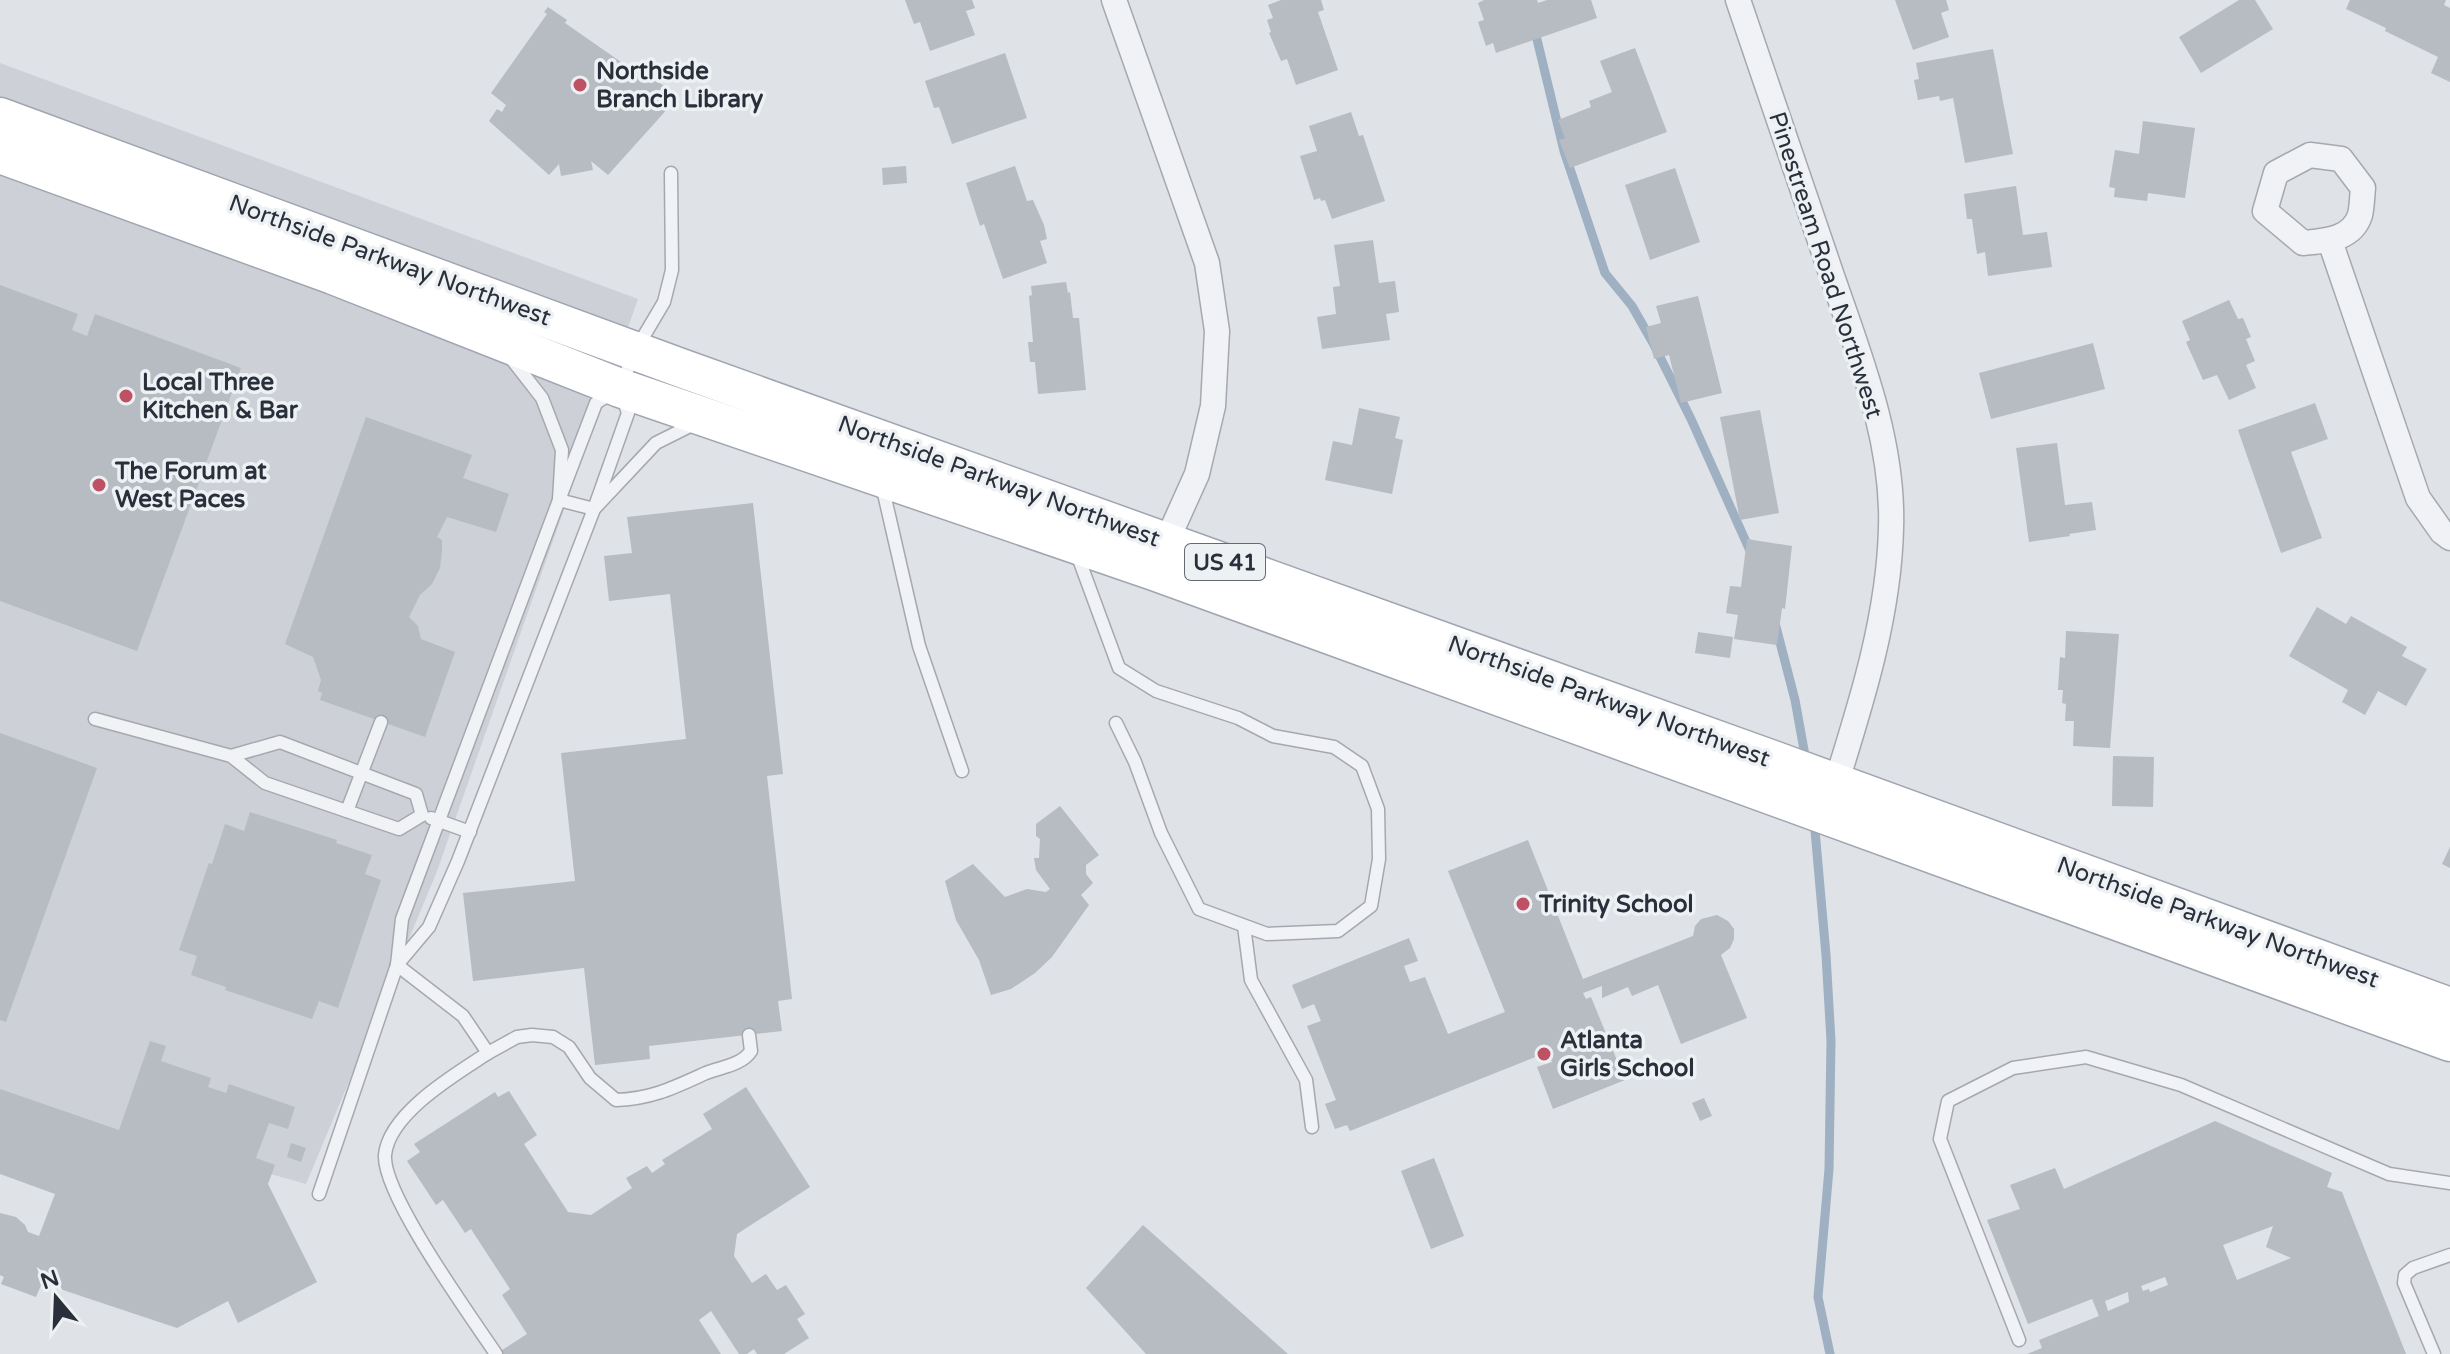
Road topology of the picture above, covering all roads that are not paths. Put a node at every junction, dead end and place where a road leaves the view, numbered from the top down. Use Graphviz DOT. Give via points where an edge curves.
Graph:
graph roads {
  1 [pos="1114,0"];
  2 [pos="1738,0"];
  3 [pos="0,117"];
  4 [pos="0,154"];
  5 [pos="671,173"];
  6 [pos="2330,241"];
  7 [pos="495,338"];
  8 [pos="635,351"];
  9 [pos="620,388"];
  10 [pos="708,418"];
  11 [pos="881,477"];
  12 [pos="559,500"];
  13 [pos="594,509"];
  14 [pos="2450,538"];
  15 [pos="1073,543"];
  16 [pos="1160,556"];
  17 [pos="95,719"];
  18 [pos="381,722"];
  19 [pos="1116,723"];
  20 [pos="231,756"];
  21 [pos="962,771"];
  22 [pos="361,773"];
  23 [pos="1832,799"];
  24 [pos="347,811"];
  25 [pos="422,815"];
  26 [pos="438,820"];
  27 [pos="470,832"];
  28 [pos="1244,926"];
  29 [pos="397,965"];
  30 [pos="2450,1007"];
  31 [pos="749,1035"];
  32 [pos="2450,1042"];
  33 [pos="488,1053"];
  34 [pos="1312,1127"];
  35 [pos="2450,1183"];
  36 [pos="319,1194"];
  37 [pos="2450,1255"];
  38 [pos="2019,1340"];
  39 [pos="496,1354"];
  40 [pos="2434,1354"];
  1 -- 16 [label="street" via="1207,263 1217,331 1213,406 1197,474"];
  2 -- 23 [label="street, Pinestream Road Northwest" via="1869,386 1887,463 1887,587"];
  3 -- 8 [label="main road, Northside Parkway Northwest / US 41"];
  4 -- 7 [label="main road, Northside Parkway Northwest / US 41"];
  5 -- 8 [label="lane" via="672,270 664,302"];
  6 -- 14 [label="street" via="2418,498"];
  7 -- 9 [label="main road, Northside Parkway Northwest / US 41"];
  7 -- 12 [label="lane" via="547,410 562,450"];
  8 -- 9 [label="lane"];
  8 -- 16 [label="main road, Northside Parkway Northwest / US 41"];
  9 -- 10 [label="main road, Northside Parkway Northwest / US 41"];
  9 -- 12 [label="lane" via="596,403"];
  9 -- 13 [label="lane" via="628,413"];
  10 -- 11 [label="main road, Northside Parkway Northwest / US 41"];
  10 -- 13 [label="lane" via="656,443"];
  11 -- 15 [label="main road, Northside Parkway Northwest / US 41"];
  11 -- 21 [label="lane" via="919,646"];
  12 -- 13 [label="lane"];
  12 -- 26 [label="lane"];
  13 -- 27 [label="lane"];
  15 -- 16 [label="main road, Northside Parkway Northwest / US 41"];
  15 -- 28 [label="lane" via="1119,668 1156,691 1238,718 1273,736 1334,747 1362,766 1378,809 1379,859 1371,906 1338,931 1267,934"];
  16 -- 23 [label="main road, Northside Parkway Northwest / US 41"];
  17 -- 20 [label="lane"];
  18 -- 22 [label="lane"];
  19 -- 28 [label="lane" via="1199,909"];
  20 -- 22 [label="lane" via="280,742"];
  20 -- 24 [label="lane" via="265,783"];
  22 -- 24 [label="lane"];
  22 -- 25 [label="lane" via="416,794"];
  23 -- 30 [label="main road, Northside Parkway Northwest / US 41"];
  23 -- 32 [label="main road, Northside Parkway Northwest / US 41"];
  24 -- 25 [label="lane" via="399,829"];
  25 -- 26 [label="lane"];
  26 -- 27 [label="lane"];
  26 -- 29 [label="lane" via="402,919"];
  27 -- 29 [label="lane" via="429,927"];
  28 -- 34 [label="lane" via="1251,980 1306,1080"];
  29 -- 33 [label="lane" via="463,1016"];
  29 -- 36 [label="lane"];
  31 -- 33 [label="lane" via="746,1059 635,1100 616,1100 590,1078 569,1047 553,1037 517,1037"];
  33 -- 39 [label="lane" via="409,1111 385,1156 399,1200"];
  35 -- 38 [label="lane" via="2389,1174 2181,1085 2086,1057 2013,1068 1948,1101 1940,1139"];
  37 -- 40 [label="lane" via="2405,1275"];
}
